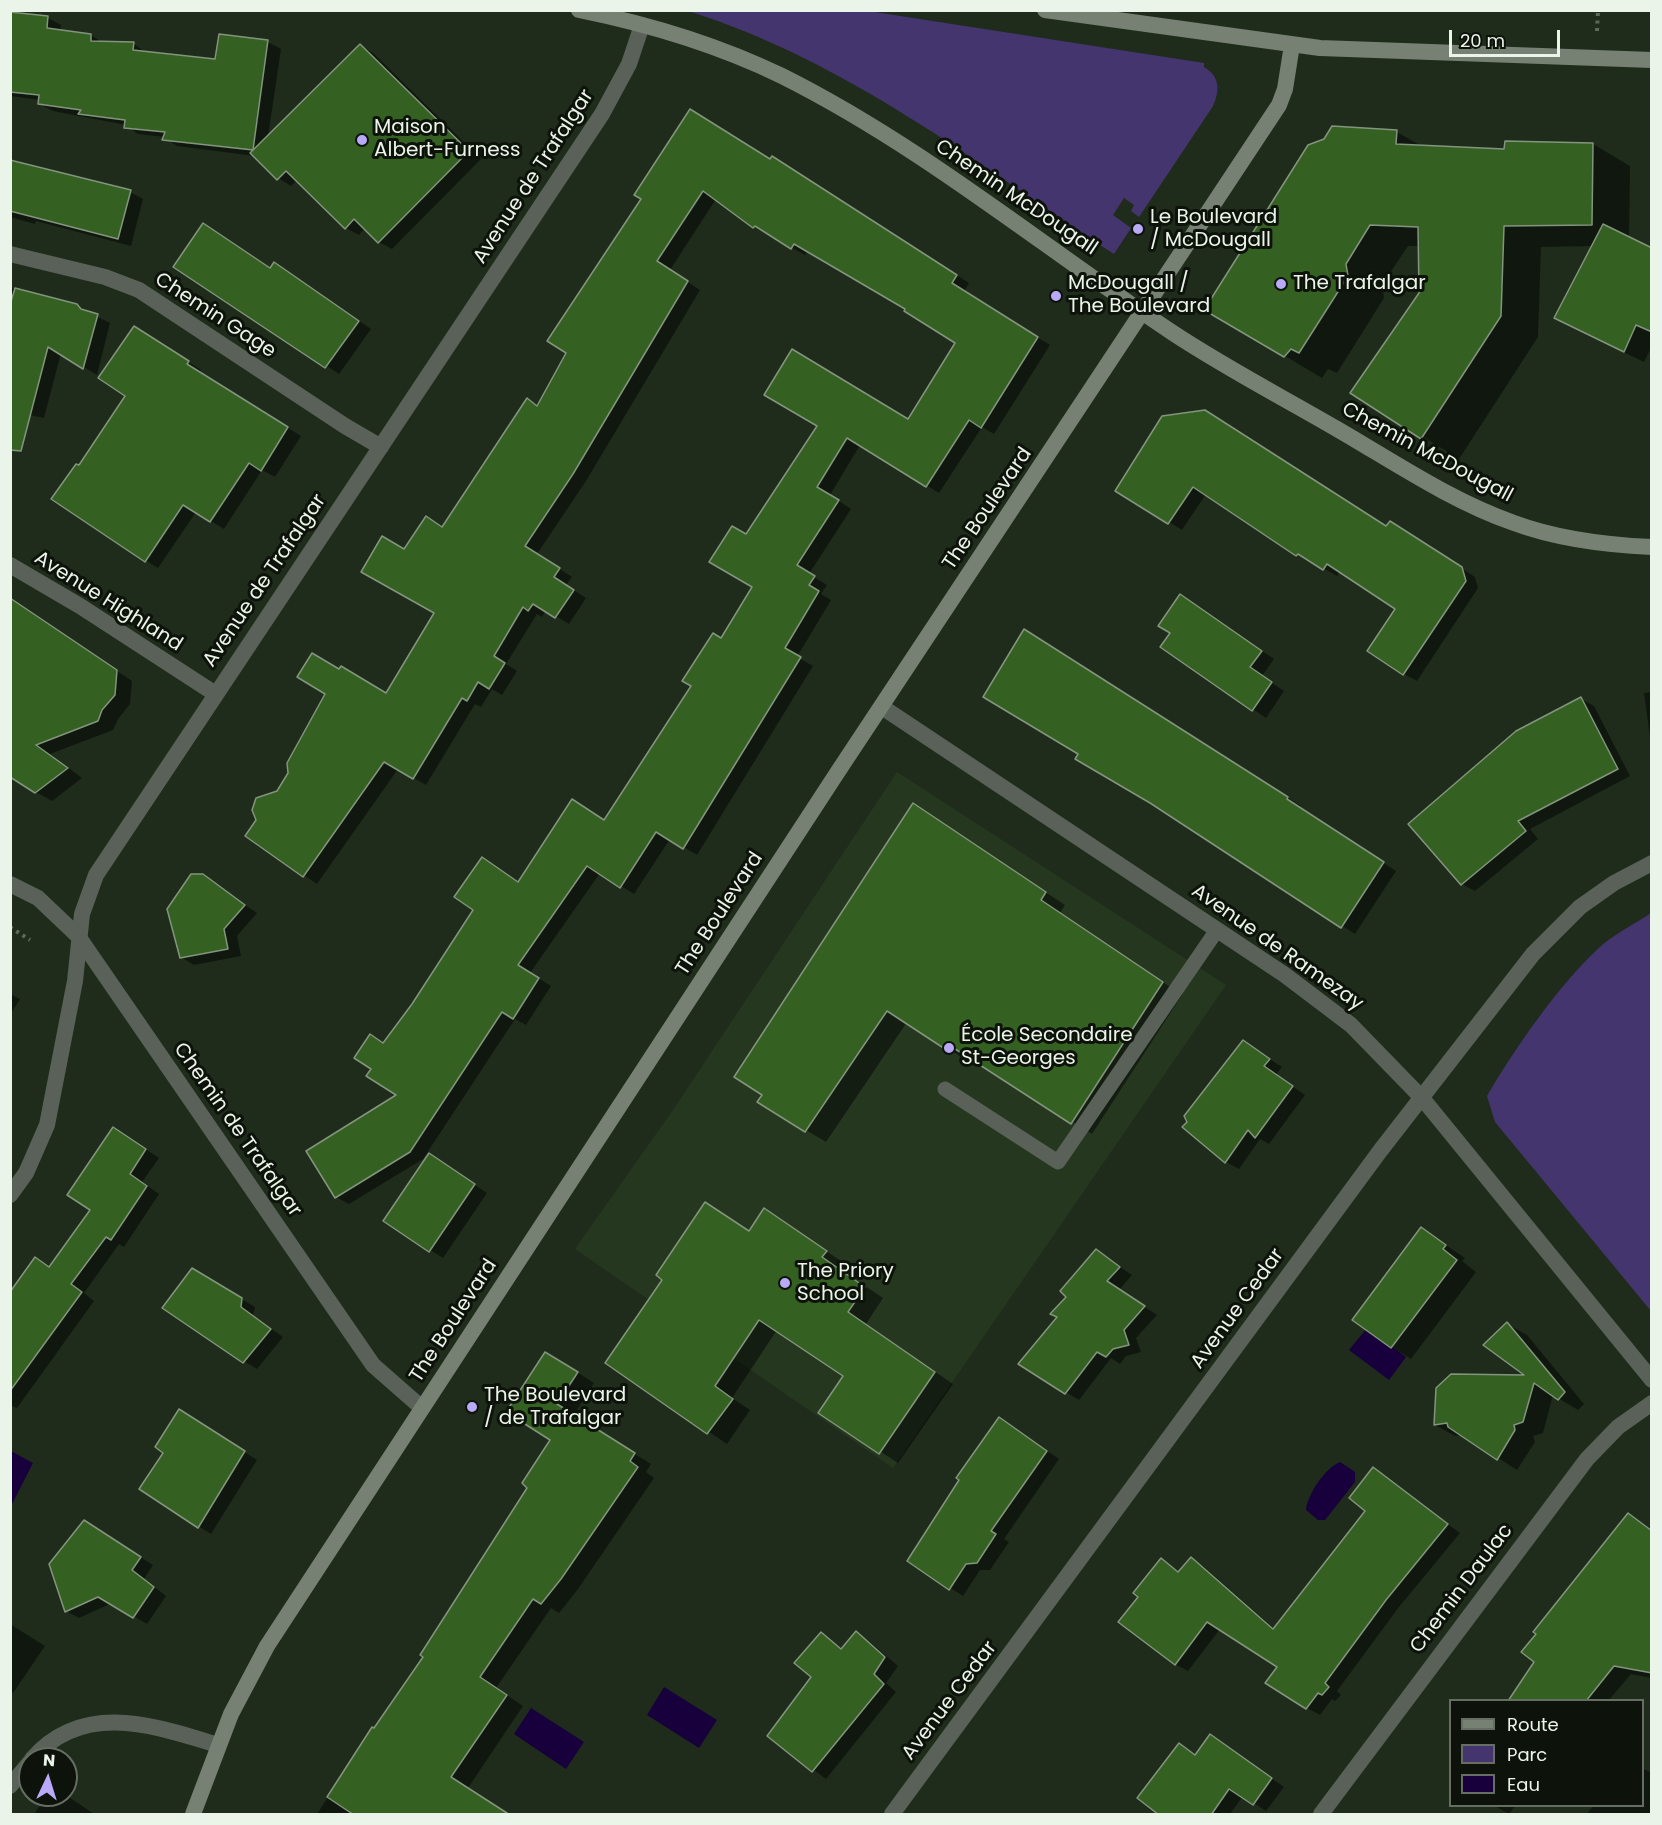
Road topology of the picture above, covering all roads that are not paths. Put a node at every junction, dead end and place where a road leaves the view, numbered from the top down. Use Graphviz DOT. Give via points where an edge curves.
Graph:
graph roads {
  1 [pos="579,10"];
  2 [pos="1045,10"];
  3 [pos="642,25"];
  4 [pos="1292,45"];
  5 [pos="1652,60"];
  6 [pos="10,254"];
  7 [pos="1143,312"];
  8 [pos="381,447"];
  9 [pos="1652,547"];
  10 [pos="10,566"];
  11 [pos="214,693"];
  12 [pos="882,707"];
  13 [pos="1652,863"];
  14 [pos="10,884"];
  15 [pos="1217,930"];
  16 [pos="78,936"];
  17 [pos="945,1089"];
  18 [pos="1422,1098"];
  19 [pos="10,1195"];
  20 [pos="1652,1380"];
  21 [pos="1652,1403"];
  22 [pos="422,1408"];
  23 [pos="218,1745"];
  24 [pos="44,1747"];
  25 [pos="193,1815"];
  26 [pos="892,1815"];
  27 [pos="1321,1815"];
  1 -- 3 [label="main road, Chemin McDougall"];
  2 -- 4 [label="main road"];
  3 -- 7 [label="main road, Chemin McDougall" via="755,64 845,110 1034,233"];
  3 -- 8 [label="street, Avenue de Trafalgar" via="629,64 602,114"];
  4 -- 5 [label="main road"];
  4 -- 7 [label="main road, The Boulevard" via="1280,105"];
  6 -- 8 [label="street, Chemin Gage" via="105,277 139,290"];
  7 -- 9 [label="main road, Chemin McDougall" via="1486,512 1514,524 1570,538"];
  7 -- 12 [label="main road, The Boulevard"];
  8 -- 11 [label="street, Avenue de Trafalgar"];
  10 -- 11 [label="street, Avenue Highland" via="80,606"];
  11 -- 16 [label="street, Avenue de Trafalgar" via="96,875"];
  12 -- 15 [label="street, Avenue de Ramezay"];
  12 -- 22 [label="main road, The Boulevard"];
  13 -- 18 [label="street, Avenue Cedar" via="1595,896 1547,938"];
  14 -- 16 [label="street, Chemin de Trafalgar" via="38,898"];
  15 -- 17 [label="lane" via="1058,1162"];
  15 -- 18 [label="street, Avenue de Ramezay" via="1330,1008"];
  16 -- 19 [label="street, Avenue de Trafalgar" via="75,981 47,1125 26,1173"];
  16 -- 22 [label="street, Chemin de Trafalgar" via="374,1365"];
  18 -- 20 [label="street, Avenue de Ramezay"];
  18 -- 26 [label="street, Avenue Cedar"];
  21 -- 27 [label="street, Chemin Daulac" via="1618,1427 1587,1459"];
  22 -- 23 [label="main road, The Boulevard" via="267,1646"];
  23 -- 24 [label="street" via="128,1722 64,1733"];
  23 -- 25 [label="main road, The Boulevard"];
}
